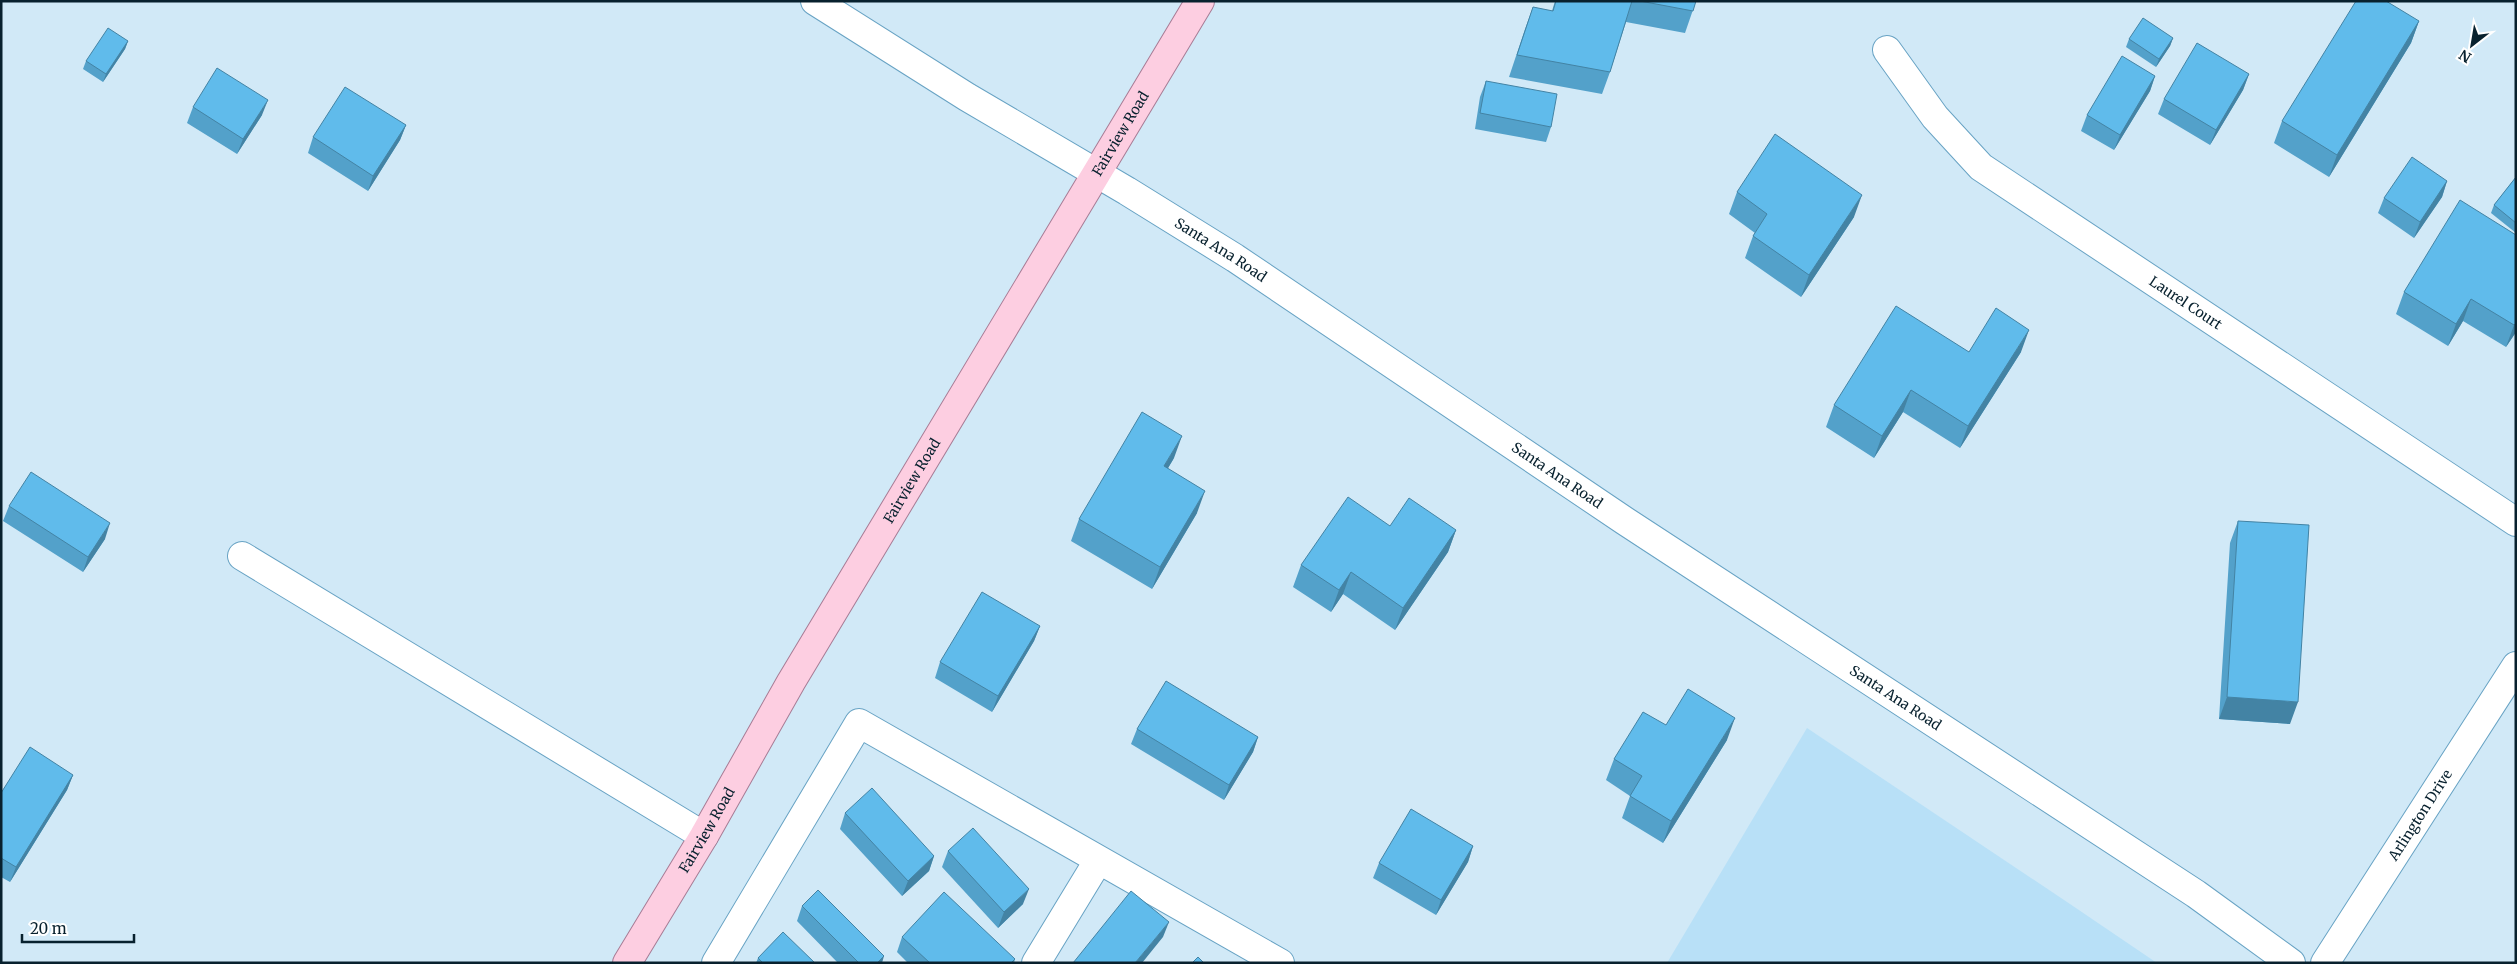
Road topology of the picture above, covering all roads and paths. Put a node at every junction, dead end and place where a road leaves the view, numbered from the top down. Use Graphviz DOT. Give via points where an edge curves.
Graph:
graph roads {
  1 [pos="815,1"];
  2 [pos="1200,1"];
  3 [pos="1887,50"];
  4 [pos="1096,173"];
  5 [pos="2516,522"];
  6 [pos="242,556"];
  7 [pos="2516,666"];
  8 [pos="704,836"];
  9 [pos="1098,861"];
  10 [pos="627,963"];
  11 [pos="716,963"];
  12 [pos="1036,963"];
  13 [pos="1280,963"];
  14 [pos="2291,963"];
  15 [pos="2325,963"];
  1 -- 4 [label="street, Santa Ana Road" via="966,98"];
  2 -- 4 [label="main road, Fairview Road"];
  3 -- 5 [label="street, Laurel Court" via="1936,118 1981,167"];
  4 -- 8 [label="main road, Fairview Road" via="790,682"];
  4 -- 14 [label="street, Santa Ana Road" via="1235,258 1625,521 2196,894"];
  6 -- 8 [label="street"];
  7 -- 15 [label="street, Arlington Drive"];
  8 -- 10 [label="main road, Fairview Road"];
  9 -- 11 [label="street" via="859,723"];
  9 -- 12 [label="street"];
  9 -- 13 [label="street"];
}
